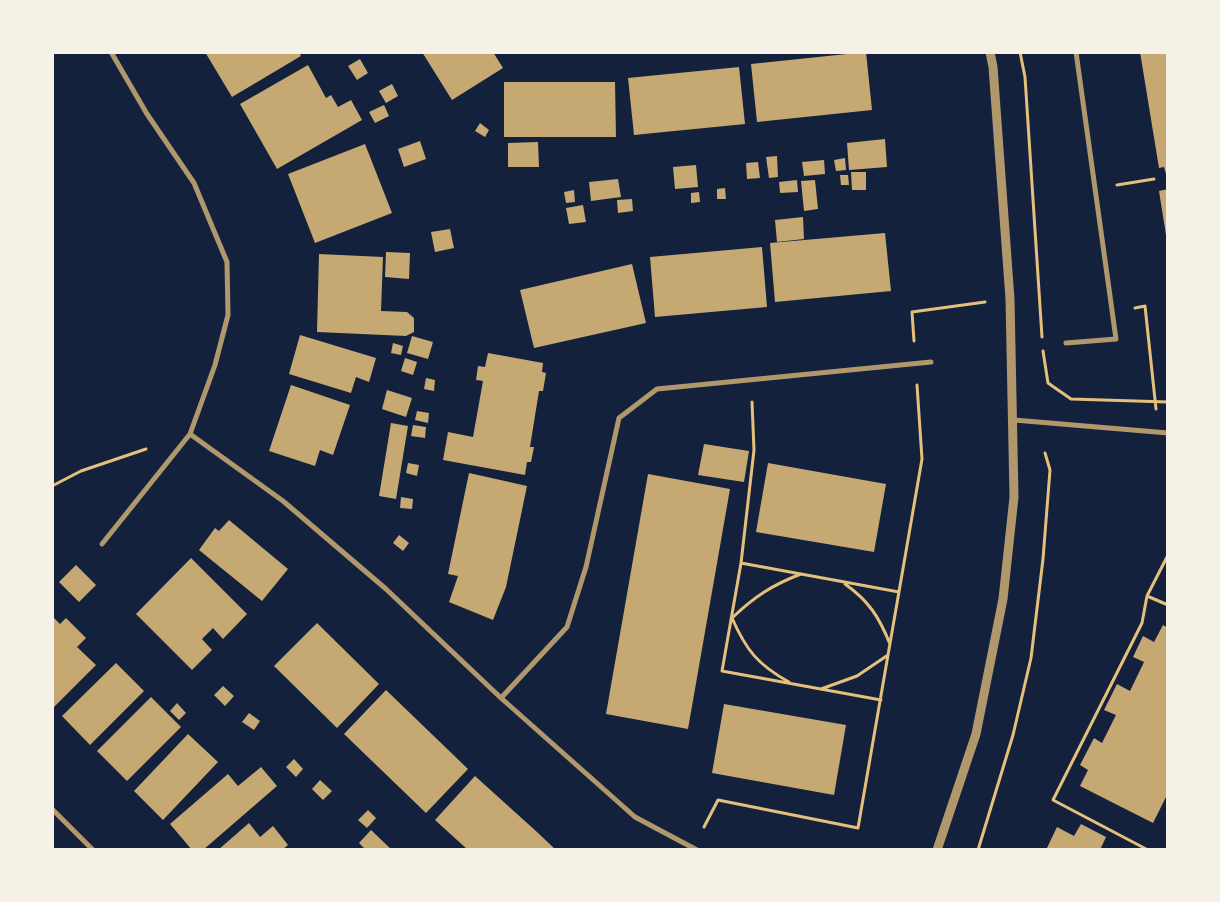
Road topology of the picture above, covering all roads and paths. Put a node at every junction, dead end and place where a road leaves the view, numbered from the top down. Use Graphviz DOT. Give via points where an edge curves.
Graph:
graph roads {
  1 [pos="111,52"];
  2 [pos="990,52"];
  3 [pos="1020,52"];
  4 [pos="1076,52"];
  5 [pos="1154,179"];
  6 [pos="1095,189"];
  7 [pos="1010,299"];
  8 [pos="1112,311"];
  9 [pos="1042,338"];
  10 [pos="1066,343"];
  11 [pos="1043,348"];
  12 [pos="931,362"];
  13 [pos="915,364"];
  14 [pos="751,380"];
  15 [pos="1155,401"];
  16 [pos="1168,402"];
  17 [pos="1014,420"];
  18 [pos="1158,432"];
  19 [pos="1168,433"];
  20 [pos="190,434"];
  21 [pos="147,449"];
  22 [pos="1045,453"];
  23 [pos="52,486"];
  24 [pos="102,544"];
  25 [pos="1168,555"];
  26 [pos="741,563"];
  27 [pos="801,574"];
  28 [pos="843,582"];
  29 [pos="899,592"];
  30 [pos="1148,596"];
  31 [pos="1168,605"];
  32 [pos="732,618"];
  33 [pos="890,644"];
  34 [pos="888,655"];
  35 [pos="793,684"];
  36 [pos="820,689"];
  37 [pos="501,698"];
  38 [pos="880,700"];
  39 [pos="52,809"];
  40 [pos="696,849"];
  41 [pos="93,850"];
  42 [pos="937,850"];
  43 [pos="978,850"];
  44 [pos="1148,850"];
  1 -- 20 [label="street" via="147,114 194,183 227,262 228,315 215,365"];
  2 -- 7 [label="street"];
  3 -- 9 [label="path" via="1025,77"];
  4 -- 6 [label="street"];
  5 -- 6 [label="path"];
  6 -- 8 [label="street"];
  7 -- 13 [label="path" via="912,312"];
  7 -- 17 [label="street"];
  8 -- 10 [label="street" via="1116,339"];
  8 -- 15 [label="path" via="1145,306"];
  11 -- 15 [label="path" via="1048,383 1071,399"];
  12 -- 13 [label="street"];
  13 -- 14 [label="street"];
  13 -- 29 [label="path" via="922,459"];
  14 -- 26 [label="path" via="754,450"];
  14 -- 37 [label="street" via="657,389 619,418 586,567 567,627"];
  15 -- 16 [label="path"];
  15 -- 18 [label="path"];
  17 -- 18 [label="street"];
  17 -- 42 [label="street" via="1014,497 1003,599 976,734"];
  18 -- 19 [label="street"];
  20 -- 24 [label="street"];
  20 -- 37 [label="street" via="290,507 386,589"];
  21 -- 23 [label="path" via="81,471"];
  22 -- 43 [label="path" via="1050,470 1031,658 1013,735"];
  25 -- 30 [label="path"];
  26 -- 27 [label="path"];
  26 -- 32 [label="path"];
  27 -- 28 [label="path"];
  27 -- 32 [label="path" via="763,592"];
  28 -- 29 [label="path"];
  28 -- 33 [label="path" via="872,608"];
  29 -- 33 [label="path"];
  30 -- 31 [label="path"];
  30 -- 44 [label="path" via="1142,624 1053,800"];
  32 -- 35 [label="path" via="754,656"];
  32 -- 35 [label="path" via="722,671"];
  33 -- 34 [label="path"];
  34 -- 36 [label="path" via="856,676"];
  34 -- 38 [label="path"];
  35 -- 36 [label="path"];
  36 -- 38 [label="path"];
  37 -- 40 [label="street" via="635,817"];
  38 -- 40 [label="path" via="858,828 718,800"];
  39 -- 41 [label="street"];
}
